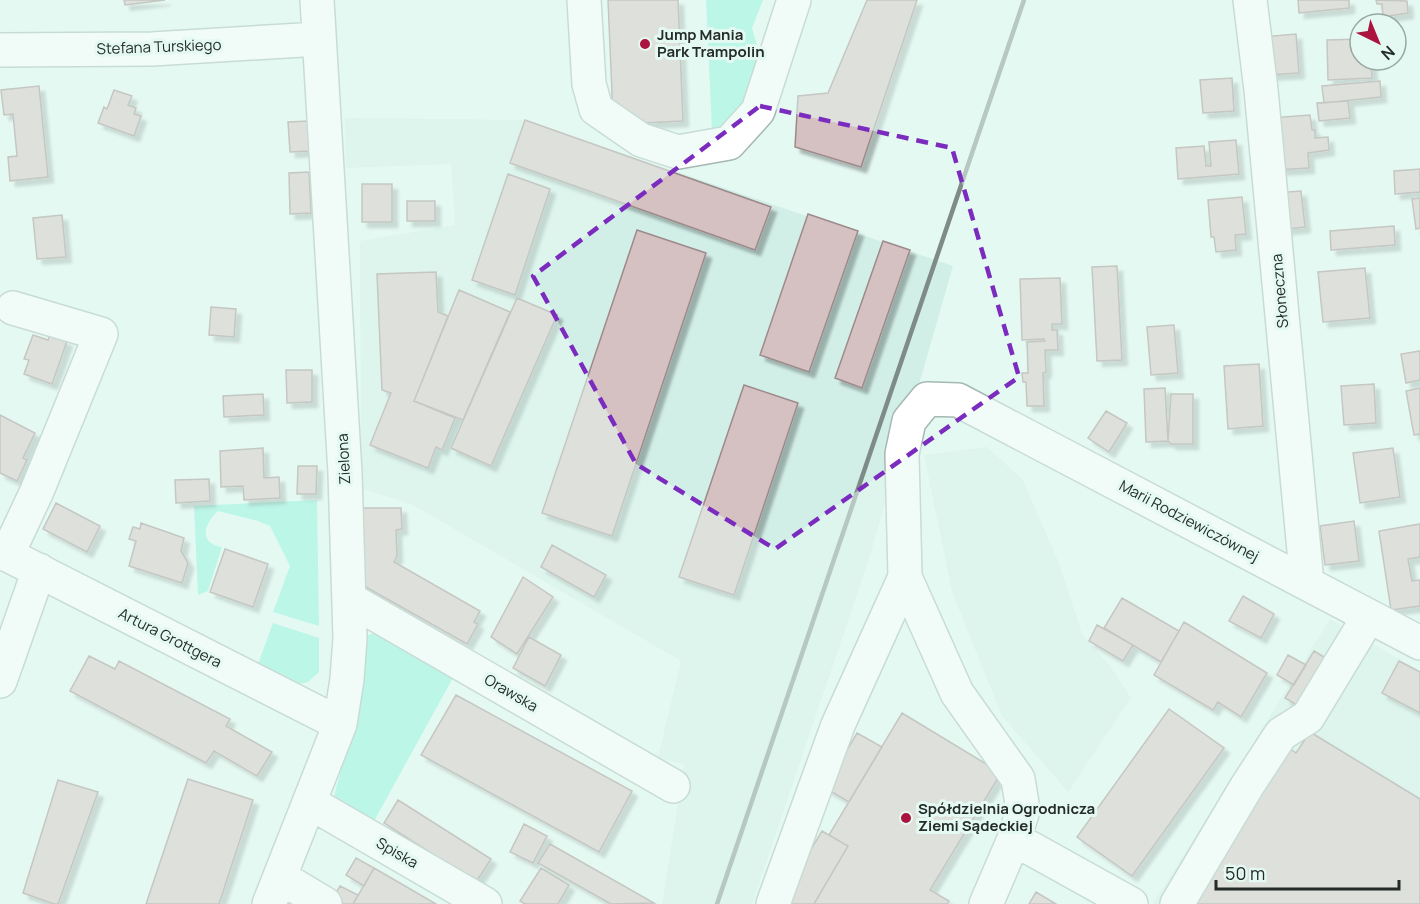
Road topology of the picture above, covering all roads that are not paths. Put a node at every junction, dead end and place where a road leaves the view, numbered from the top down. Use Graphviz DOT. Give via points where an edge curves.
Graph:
graph roads {
  1 [pos="317,0"];
  2 [pos="584,0"];
  3 [pos="794,0"];
  4 [pos="1250,0"];
  5 [pos="319,39"];
  6 [pos="0,50"];
  7 [pos="13,308"];
  8 [pos="4,553"];
  9 [pos="39,570"];
  10 [pos="905,577"];
  11 [pos="1307,583"];
  12 [pos="349,599"];
  13 [pos="1370,616"];
  14 [pos="1420,643"];
  15 [pos="0,681"];
  16 [pos="340,724"];
  17 [pos="673,786"];
  18 [pos="309,802"];
  19 [pos="1014,839"];
  20 [pos="274,891"];
  21 [pos="325,904"];
  22 [pos="482,904"];
  23 [pos="773,904"];
  24 [pos="986,904"];
  25 [pos="1131,904"];
  26 [pos="1177,904"];
  1 -- 5 [label="street, Zielona"];
  2 -- 3 [label="street" via="589,84 596,110 641,140 678,152 729,143 758,111"];
  4 -- 11 [label="street, Słoneczna"];
  5 -- 6 [label="street, Stefana Turskiego" via="152,49"];
  5 -- 12 [label="street, Zielona"];
  7 -- 8 [label="street" via="101,334 37,491"];
  8 -- 9 [label="street, Artura Grottgera"];
  9 -- 15 [label="street"];
  9 -- 16 [label="street, Artura Grottgera"];
  10 -- 11 [label="street, Marii Rodziewiczównej" via="902,454 909,421 927,399 958,400"];
  10 -- 19 [label="street" via="957,693 1018,779 1023,810"];
  10 -- 23 [label="street" via="838,725"];
  11 -- 13 [label="street, Marii Rodziewiczównej"];
  12 -- 16 [label="street, Zielona" via="348,669"];
  12 -- 17 [label="street, Orawska"];
  13 -- 14 [label="street, Marii Rodziewiczównej"];
  13 -- 26 [label="street" via="1308,717 1281,734"];
  16 -- 18 [label="street, Zielona"];
  18 -- 20 [label="street, Zielona"];
  18 -- 22 [label="street, Spiska"];
  19 -- 24 [label="street"];
  19 -- 25 [label="street"];
  20 -- 21 [label="street"];
}
